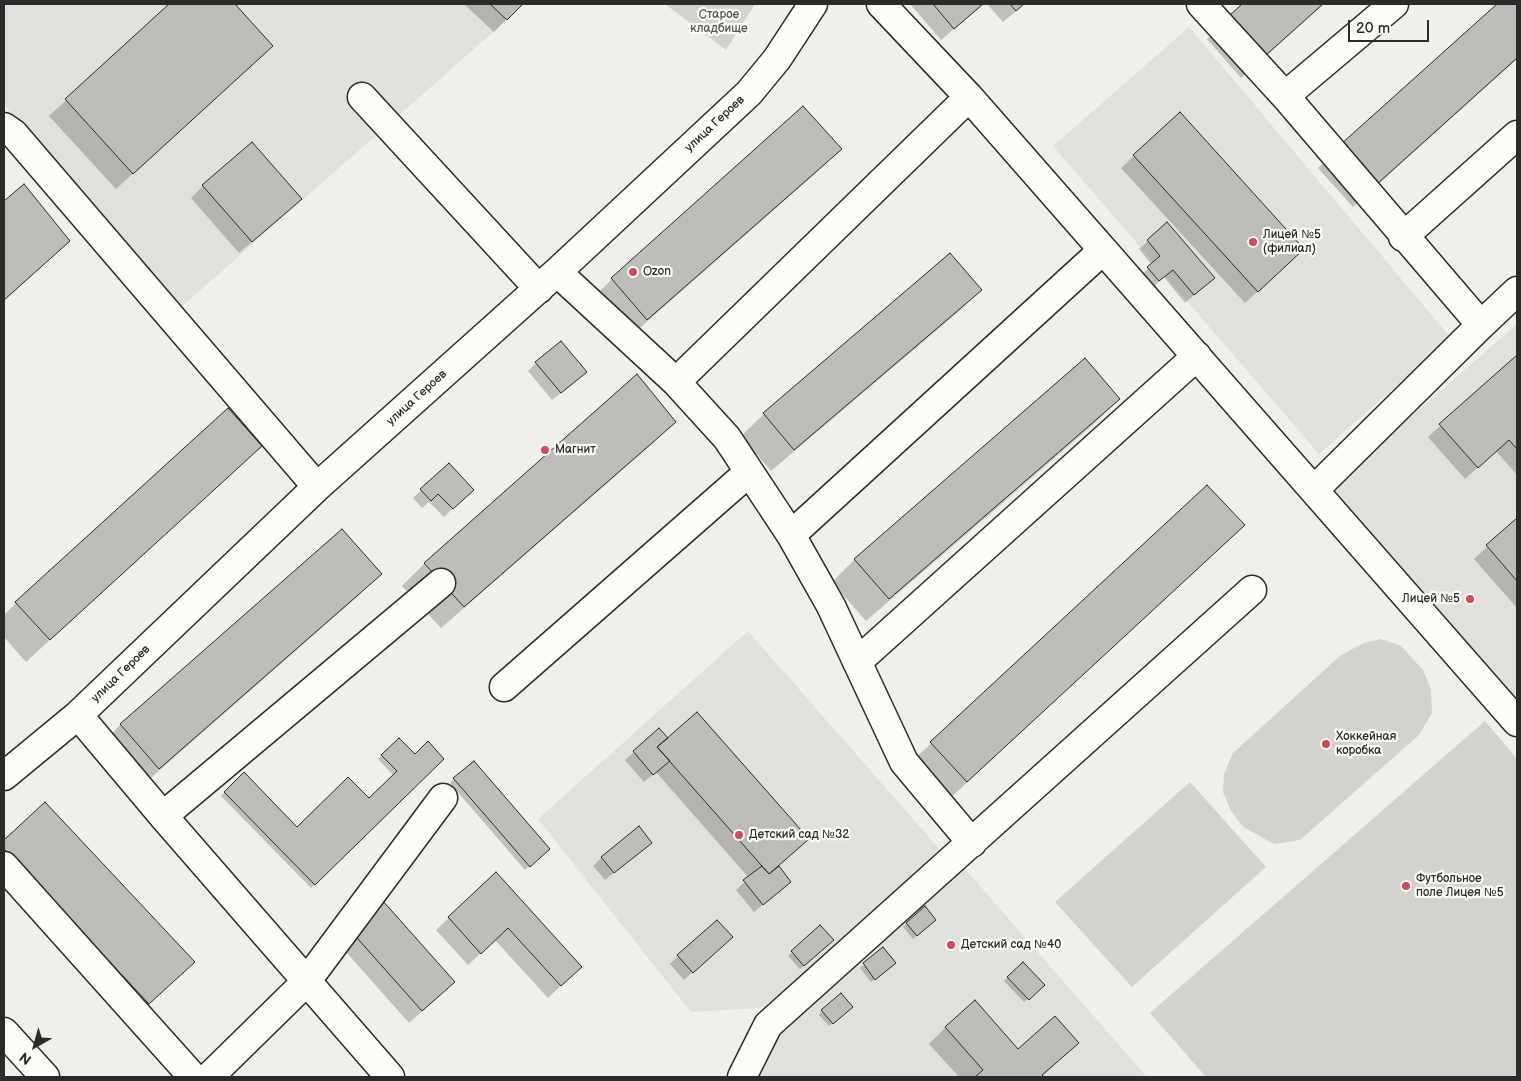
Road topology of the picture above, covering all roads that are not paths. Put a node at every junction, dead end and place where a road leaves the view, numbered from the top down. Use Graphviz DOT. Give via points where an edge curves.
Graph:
graph roads {
  1 [pos="813,4"];
  2 [pos="881,4"];
  3 [pos="1201,4"];
  4 [pos="1394,4"];
  5 [pos="1285,96"];
  6 [pos="362,97"];
  7 [pos="969,97"];
  8 [pos="4,127"];
  9 [pos="1517,136"];
  10 [pos="1404,237"];
  11 [pos="1102,251"];
  12 [pos="548,280"];
  13 [pos="1517,291"];
  14 [pos="1481,325"];
  15 [pos="1197,356"];
  16 [pos="676,382"];
  17 [pos="748,473"];
  18 [pos="317,487"];
  19 [pos="1314,490"];
  20 [pos="791,535"];
  21 [pos="441,583"];
  22 [pos="1252,590"];
  23 [pos="857,662"];
  24 [pos="504,687"];
  25 [pos="78,715"];
  26 [pos="1517,722"];
  27 [pos="4,776"];
  28 [pos="443,798"];
  29 [pos="163,816"];
  30 [pos="972,843"];
  31 [pos="4,866"];
  32 [pos="306,982"];
  33 [pos="4,1032"];
  34 [pos="45,1077"];
  35 [pos="193,1077"];
  36 [pos="209,1077"];
  37 [pos="390,1077"];
  38 [pos="742,1077"];
  1 -- 12 [label="street, улица Героев" via="777,59 749,93"];
  2 -- 7 [label="street"];
  3 -- 5 [label="street"];
  4 -- 5 [label="street"];
  5 -- 10 [label="street"];
  6 -- 12 [label="street"];
  7 -- 11 [label="street"];
  7 -- 16 [label="street"];
  8 -- 18 [label="street" via="14,134"];
  9 -- 10 [label="street"];
  10 -- 14 [label="street"];
  11 -- 15 [label="street"];
  11 -- 20 [label="street"];
  12 -- 16 [label="street"];
  12 -- 18 [label="street, улица Героев"];
  13 -- 14 [label="street"];
  14 -- 19 [label="street"];
  15 -- 19 [label="street"];
  15 -- 23 [label="street"];
  16 -- 17 [label="street" via="727,438"];
  17 -- 20 [label="street"];
  17 -- 24 [label="street"];
  18 -- 25 [label="street, улица Героев"];
  19 -- 26 [label="street"];
  20 -- 23 [label="street" via="831,606"];
  21 -- 29 [label="street"];
  22 -- 30 [label="street"];
  23 -- 30 [label="street" via="904,762"];
  25 -- 27 [label="street, улица Героев"];
  25 -- 29 [label="street"];
  28 -- 32 [label="street"];
  29 -- 32 [label="street"];
  30 -- 38 [label="street" via="768,1025"];
  31 -- 35 [label="street"];
  32 -- 36 [label="street"];
  32 -- 37 [label="street"];
  33 -- 34 [label="street"];
}
